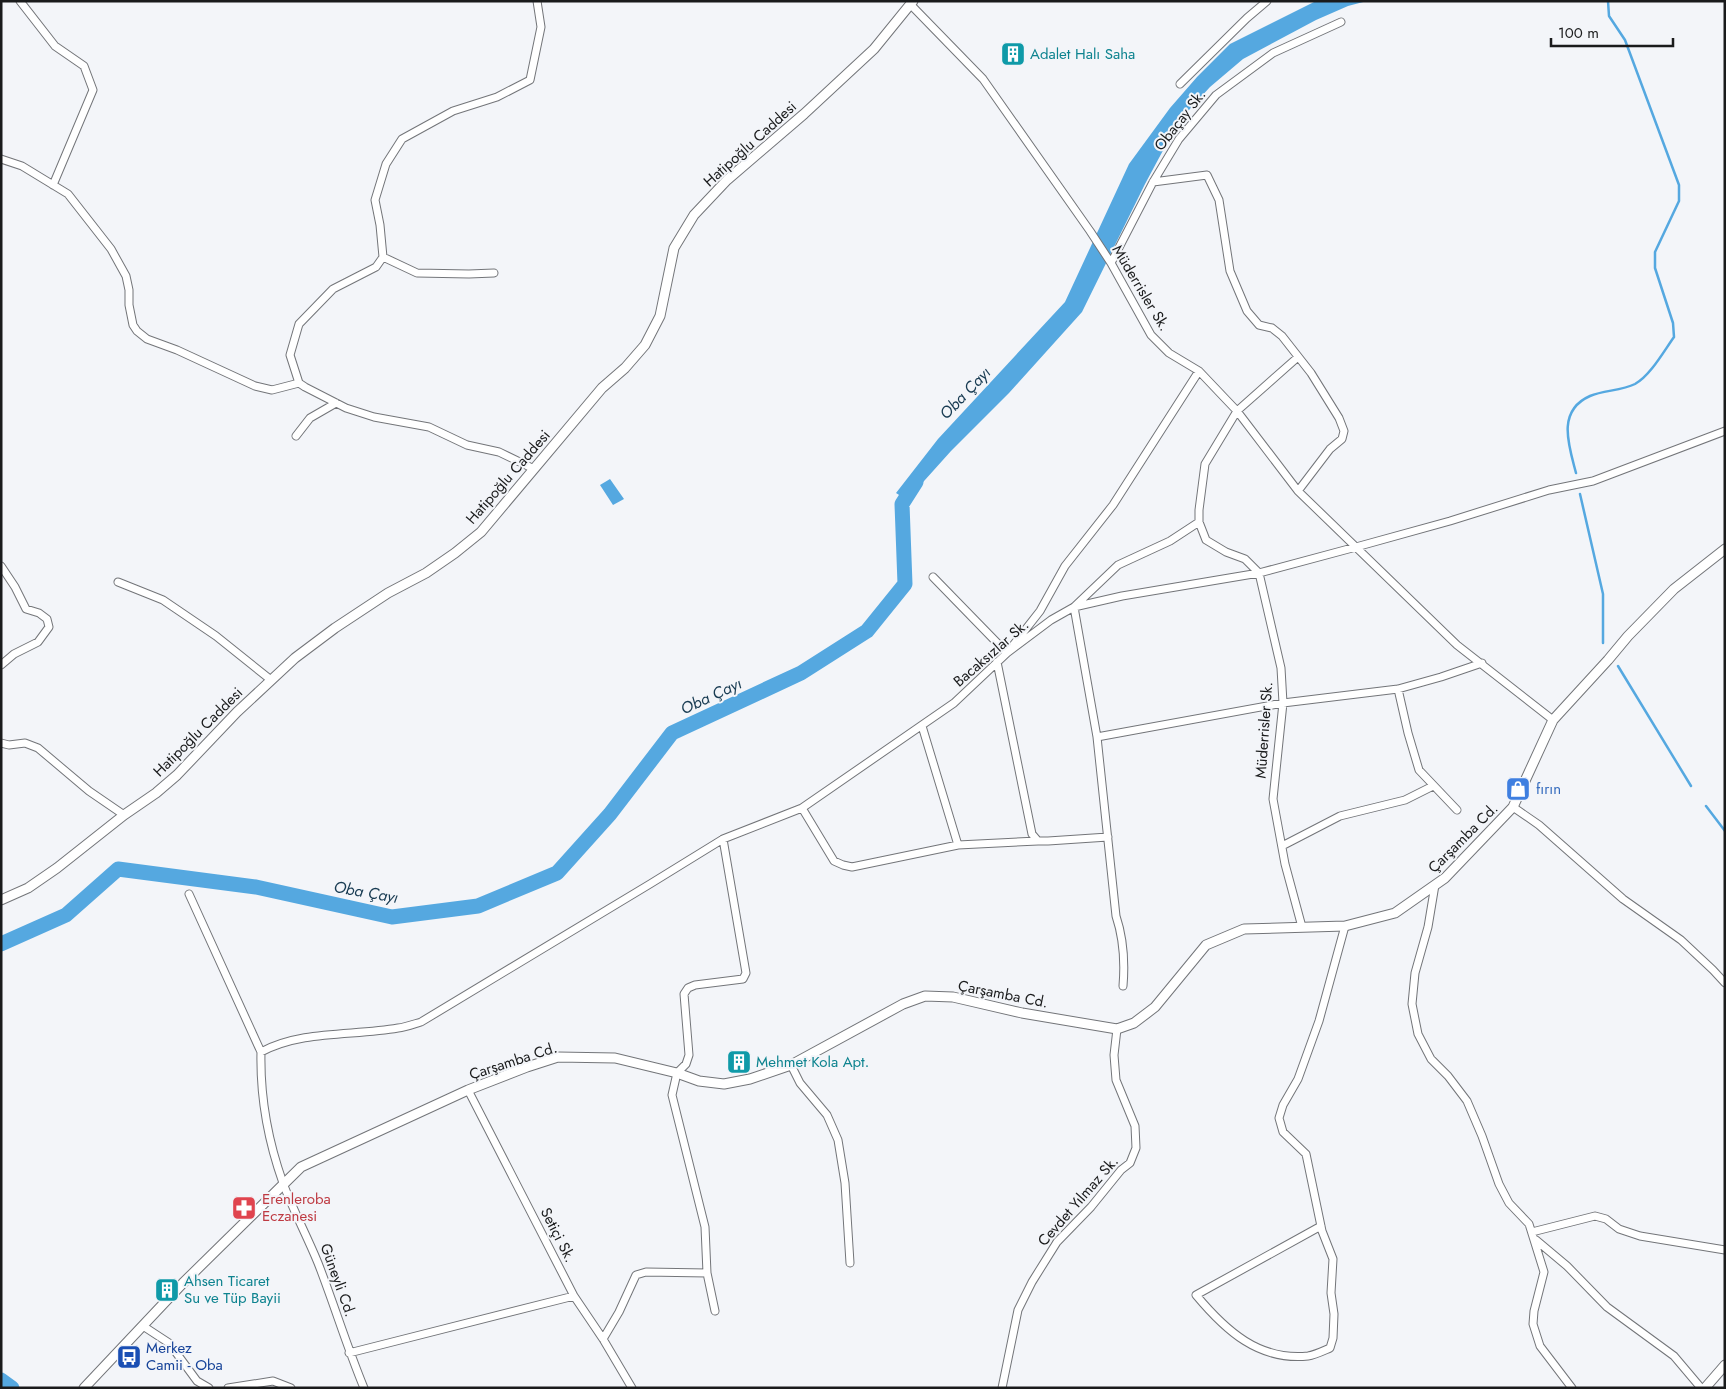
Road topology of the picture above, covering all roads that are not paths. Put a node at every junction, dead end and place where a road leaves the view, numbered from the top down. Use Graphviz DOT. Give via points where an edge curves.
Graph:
graph roads {
  1 [pos="20,1"];
  2 [pos="538,1"];
  3 [pos="1267,1"];
  4 [pos="912,3"];
  5 [pos="1341,22"];
  6 [pos="1180,84"];
  7 [pos="1,159"];
  8 [pos="1153,182"];
  9 [pos="53,185"];
  10 [pos="383,257"];
  11 [pos="1111,263"];
  12 [pos="494,273"];
  13 [pos="1298,357"];
  14 [pos="1199,371"];
  15 [pos="299,383"];
  16 [pos="336,403"];
  17 [pos="1237,411"];
  18 [pos="1725,431"];
  19 [pos="296,436"];
  20 [pos="534,470"];
  21 [pos="1298,491"];
  22 [pos="1199,522"];
  23 [pos="1356,547"];
  24 [pos="1725,549"];
  25 [pos="1,566"];
  26 [pos="1259,573"];
  27 [pos="933,577"];
  28 [pos="118,582"];
  29 [pos="1074,607"];
  30 [pos="1007,653"];
  31 [pos="997,662"];
  32 [pos="1482,663"];
  33 [pos="1,665"];
  34 [pos="271,680"];
  35 [pos="1398,689"];
  36 [pos="1283,703"];
  37 [pos="1553,720"];
  38 [pos="922,726"];
  39 [pos="1097,737"];
  40 [pos="1,743"];
  41 [pos="1432,786"];
  42 [pos="1513,807"];
  43 [pos="802,808"];
  44 [pos="1457,810"];
  45 [pos="124,815"];
  46 [pos="1108,837"];
  47 [pos="723,839"];
  48 [pos="1038,841"];
  49 [pos="958,845"];
  50 [pos="1282,846"];
  51 [pos="1436,885"];
  52 [pos="190,894"];
  53 [pos="1,900"];
  54 [pos="1345,926"];
  55 [pos="1302,927"];
  56 [pos="1725,984"];
  57 [pos="1123,986"];
  58 [pos="1117,1029"];
  59 [pos="261,1052"];
  60 [pos="791,1065"];
  61 [pos="677,1073"];
  62 [pos="468,1090"];
  63 [pos="283,1183"];
  64 [pos="1321,1226"];
  65 [pos="1532,1232"];
  66 [pos="1535,1239"];
  67 [pos="1725,1250"];
  68 [pos="850,1263"];
  69 [pos="707,1273"];
  70 [pos="574,1296"];
  71 [pos="715,1311"];
  72 [pos="143,1326"];
  73 [pos="603,1340"];
  74 [pos="349,1353"];
  75 [pos="1725,1365"];
  76 [pos="84,1388"];
  77 [pos="209,1388"];
  78 [pos="228,1388"];
  79 [pos="291,1388"];
  80 [pos="364,1388"];
  81 [pos="632,1388"];
  82 [pos="1002,1388"];
  83 [pos="1572,1388"];
  84 [pos="1703,1388"];
  1 -- 9 [label="street" via="55,46 84,66 93,90"];
  2 -- 10 [label="street" via="542,27 530,80 497,97 454,111 402,139 386,164 376,200"];
  3 -- 6 [label="street"];
  4 -- 11 [label="street, Müderrisler Sk." via="983,80"];
  4 -- 20 [label="street, Hatipoğlu Caddesi" via="874,49 727,180 694,215 674,248 660,316 645,345 602,388"];
  5 -- 8 [label="street, Obaçay Sk." via="1273,53 1216,95 1179,139"];
  7 -- 9 [label="street" via="22,166"];
  8 -- 11 [label="street, Obaçay Sk."];
  8 -- 13 [label="street" via="1207,175 1219,200 1230,271 1247,311 1259,325 1272,328 1282,336"];
  9 -- 15 [label="street" via="68,194 111,249 126,276 134,325 146,339 255,386 272,390"];
  10 -- 12 [label="street" via="416,273"];
  10 -- 15 [label="street" via="376,267 333,289 299,324 290,355"];
  11 -- 14 [label="street, Müderrisler Sk." via="1151,335 1169,353"];
  13 -- 17 [label="street"];
  13 -- 21 [label="street" via="1344,430 1342,438"];
  14 -- 17 [label="street, Müderrisler Sk."];
  14 -- 30 [label="street" via="1113,505 1065,566 1040,610"];
  15 -- 16 [label="street"];
  16 -- 19 [label="street" via="310,418"];
  16 -- 20 [label="street" via="374,418 429,427 467,445 499,452"];
  17 -- 21 [label="street, Müderrisler Sk."];
  17 -- 22 [label="street" via="1205,464"];
  18 -- 23 [label="street" via="1593,481 1549,490"];
  20 -- 34 [label="street, Hatipoğlu Caddesi" via="482,532 462,548 335,628"];
  21 -- 23 [label="street, Müderrisler Sk."];
  22 -- 26 [label="street" via="1206,540 1245,559"];
  22 -- 29 [label="street, Bacaksızlar Sk." via="1170,542 1118,565"];
  23 -- 26 [label="street"];
  23 -- 32 [label="street, Müderrisler Sk." via="1457,645"];
  24 -- 37 [label="street, Çarşamba Cd." via="1674,589"];
  25 -- 33 [label="street" via="26,609 47,619 49,627 38,642"];
  26 -- 29 [label="street"];
  26 -- 36 [label="street, Müderrisler Sk." via="1281,668"];
  27 -- 30 [label="street"];
  28 -- 34 [label="street" via="163,600 216,636"];
  29 -- 30 [label="street, Bacaksızlar Sk."];
  29 -- 39 [label="street"];
  30 -- 31 [label="street, Bacaksızlar Sk."];
  31 -- 38 [label="street, Bacaksızlar Sk." via="954,702"];
  31 -- 48 [label="street" via="1032,834"];
  32 -- 35 [label="street"];
  32 -- 37 [label="street, Müderrisler Sk."];
  34 -- 45 [label="street, Hatipoğlu Caddesi" via="177,775"];
  35 -- 36 [label="street"];
  35 -- 41 [label="street" via="1419,770"];
  36 -- 39 [label="street"];
  36 -- 50 [label="street, Müderrisler Sk." via="1273,800"];
  37 -- 42 [label="street, Çarşamba Cd."];
  38 -- 43 [label="street, Bacaksızlar Sk."];
  38 -- 49 [label="street"];
  39 -- 46 [label="street"];
  40 -- 45 [label="street" via="38,748 89,791"];
  41 -- 44 [label="street"];
  41 -- 50 [label="street" via="1405,800 1340,816"];
  42 -- 51 [label="street, Çarşamba Cd."];
  42 -- 56 [label="street" via="1539,825 1623,898 1681,940"];
  43 -- 47 [label="street, Bacaksızlar Sk."];
  43 -- 49 [label="street" via="834,861 843,865 852,867"];
  45 -- 53 [label="street, Hatipoğlu Caddesi" via="57,868 28,888"];
  46 -- 48 [label="street"];
  46 -- 57 [label="street" via="1116,916 1124,951"];
  47 -- 59 [label="street, Bacaksızlar Sk." via="421,1022 399,1028 305,1038 274,1045"];
  47 -- 61 [label="street" via="746,973 743,979 688,988 684,994 689,1055"];
  48 -- 49 [label="street"];
  50 -- 55 [label="street, Müderrisler Sk."];
  51 -- 54 [label="street, Çarşamba Cd." via="1395,913"];
  51 -- 65 [label="street" via="1415,973 1412,1004 1418,1034 1431,1058 1467,1101 1499,1184 1509,1203 1529,1224"];
  52 -- 59 [label="street"];
  54 -- 55 [label="street, Çarşamba Cd."];
  54 -- 64 [label="street" via="1319,1021 1298,1079 1279,1118 1283,1132 1306,1154"];
  55 -- 58 [label="street, Çarşamba Cd." via="1244,929 1206,944 1155,1007 1134,1023"];
  58 -- 60 [label="street, Çarşamba Cd." via="953,997 924,996 903,1004"];
  58 -- 82 [label="street, Cevdet Yılmaz Sk." via="1116,1080 1135,1126 1136,1148 1130,1163 1057,1242 1032,1282 1018,1310"];
  59 -- 63 [label="street, Güneyli Cd." via="260,1081 268,1134"];
  60 -- 61 [label="street, Çarşamba Cd." via="724,1084 699,1081"];
  60 -- 68 [label="street" via="800,1083 827,1115 838,1140 845,1182"];
  61 -- 62 [label="street, Çarşamba Cd." via="615,1058 558,1057"];
  61 -- 69 [label="street" via="672,1095 705,1227"];
  62 -- 63 [label="street, Çarşamba Cd." via="301,1167"];
  62 -- 70 [label="street, Setiçi Sk."];
  63 -- 72 [label="street, Çarşamba Cd."];
  63 -- 74 [label="street, Güneyli Cd." via="318,1263"];
  64 -- 64 [label="street" via="1332,1259 1330,1274 1334,1314 1330,1348 1310,1356 1279,1356 1265,1352 1248,1344 1213,1315 1196,1295"];
  65 -- 66 [label="street"];
  65 -- 67 [label="street" via="1595,1216 1640,1236"];
  66 -- 83 [label="street" via="1544,1272 1533,1324 1540,1346"];
  66 -- 84 [label="street" via="1607,1307 1674,1356"];
  69 -- 71 [label="street"];
  69 -- 73 [label="street" via="646,1272 636,1275"];
  70 -- 73 [label="street, Setiçi Sk."];
  70 -- 74 [label="street"];
  72 -- 76 [label="street, Çarşamba Cd."];
  72 -- 77 [label="street" via="169,1343 197,1381"];
  73 -- 81 [label="street, Setiçi Sk."];
  74 -- 80 [label="street, Güneyli Cd."];
  75 -- 84 [label="street"];
  78 -- 79 [label="street" via="273,1381"];
}
